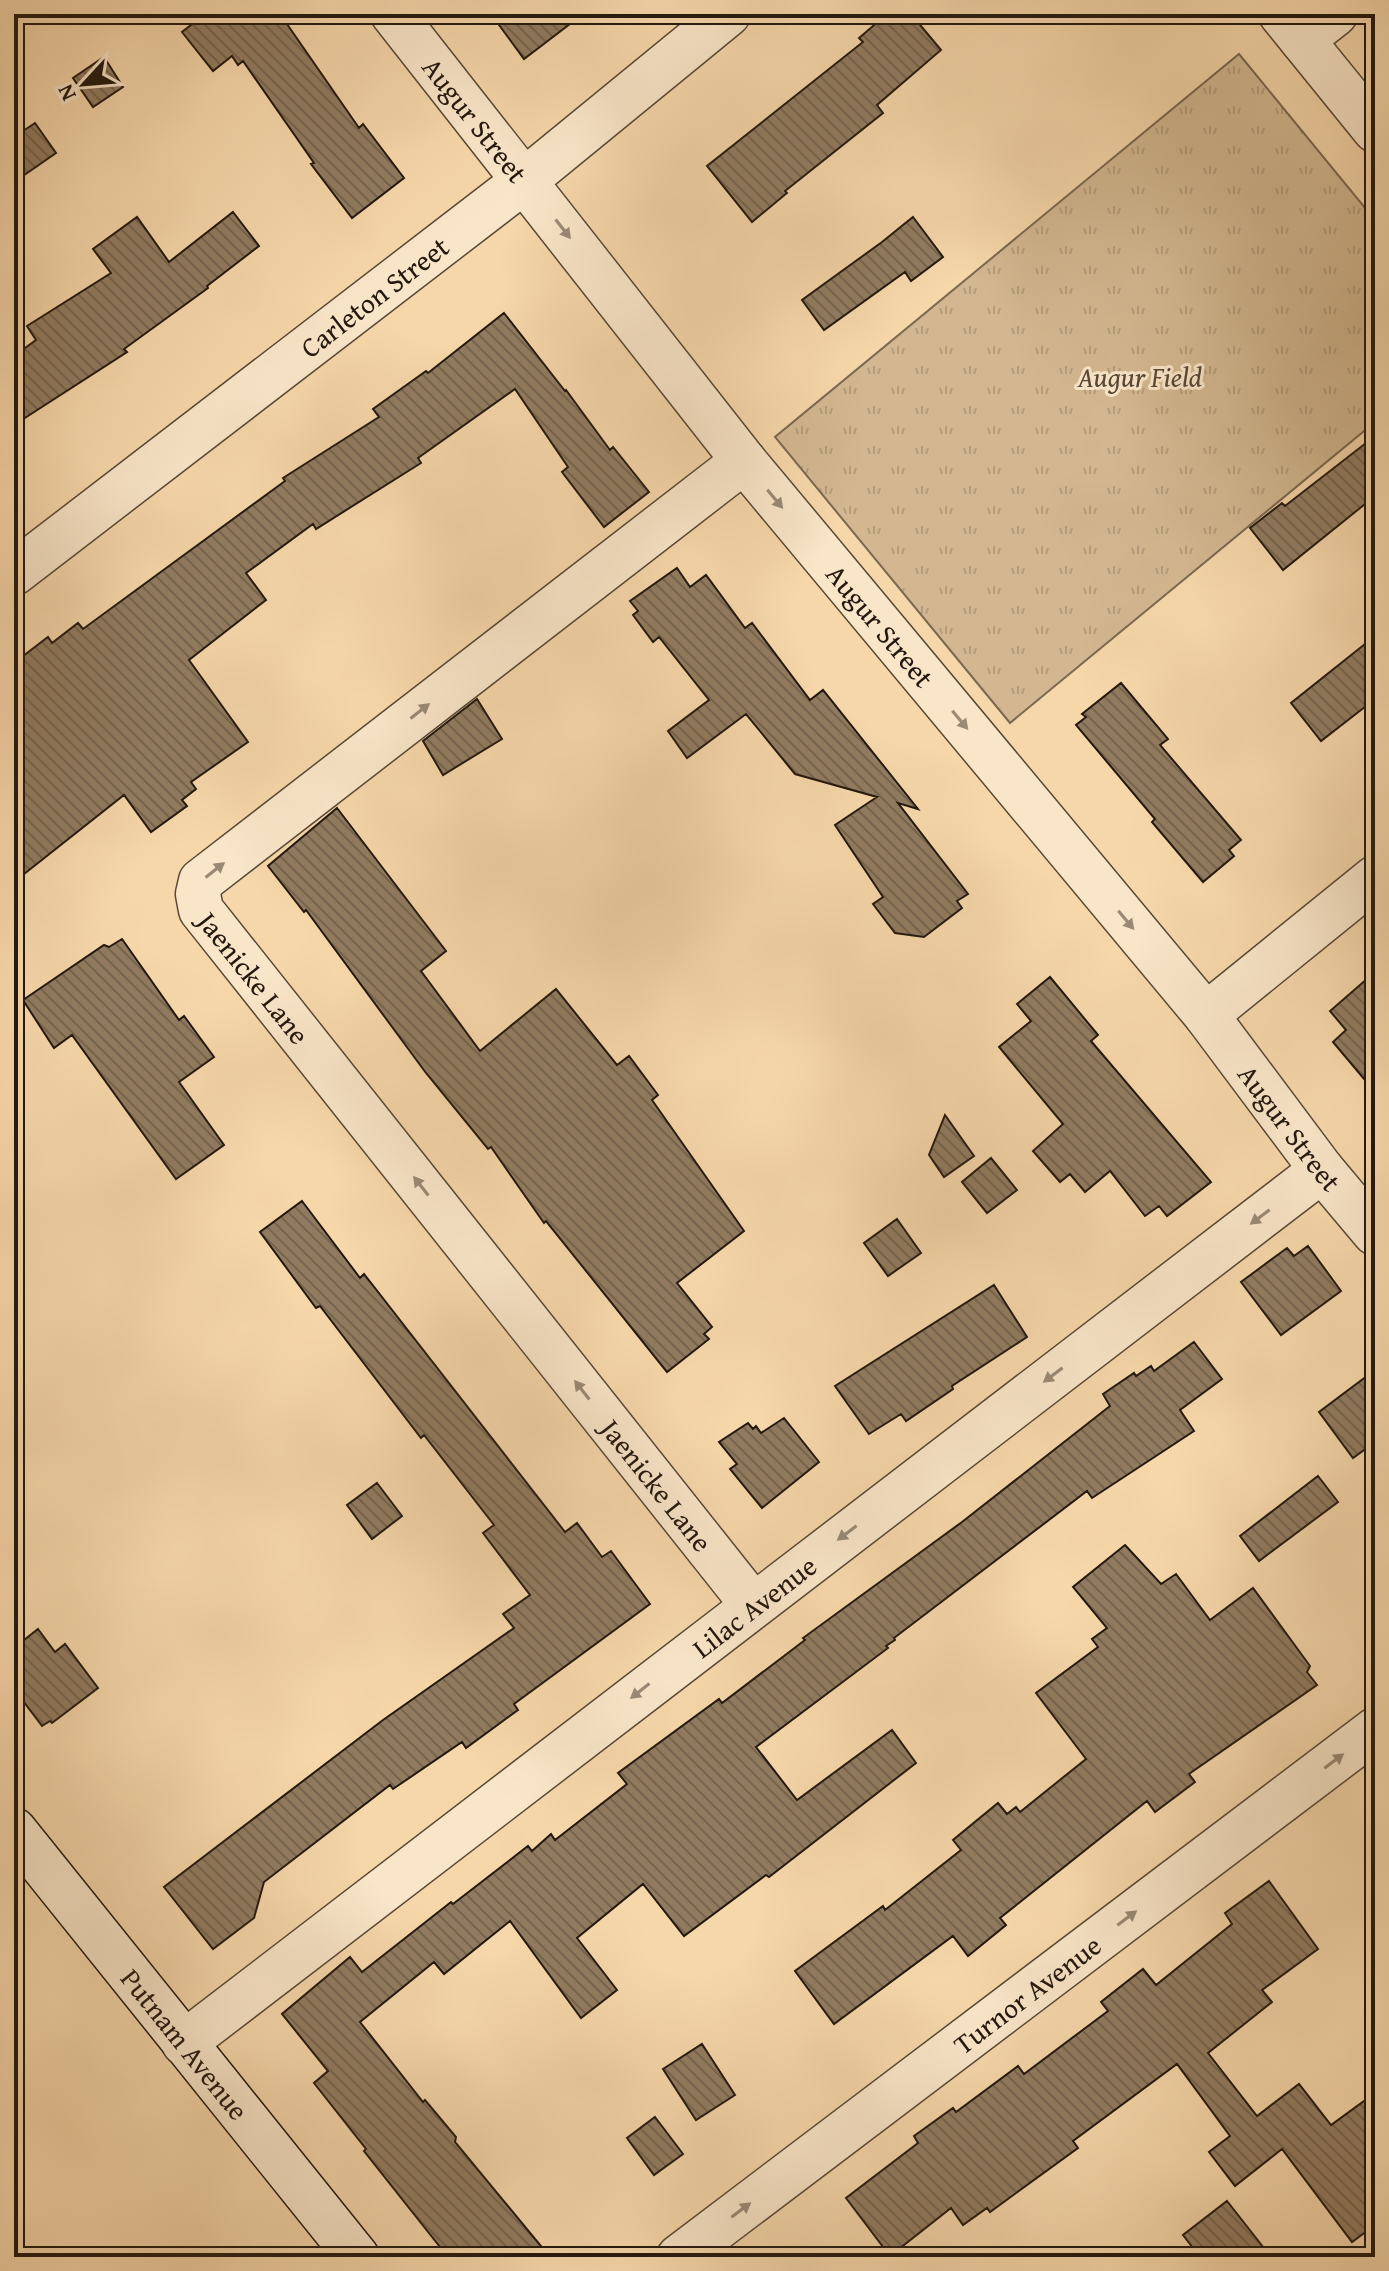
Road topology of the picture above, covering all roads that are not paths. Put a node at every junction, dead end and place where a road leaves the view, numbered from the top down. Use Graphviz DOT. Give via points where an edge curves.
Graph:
graph roads {
  1 [pos="393,14"];
  2 [pos="728,14"];
  3 [pos="1306,23"];
  4 [pos="1375,130"];
  5 [pos="524,181"];
  6 [pos="744,461"];
  7 [pos="14,573"];
  8 [pos="1375,878"];
  9 [pos="1206,1015"];
  10 [pos="1322,1170"];
  11 [pos="1375,1233"];
  12 [pos="753,1605"];
  13 [pos="1375,1730"];
  14 [pos="14,1830"];
  15 [pos="184,2043"];
  16 [pos="357,2257"];
  17 [pos="679,2257"];
  1 -- 5 [label="street, Augur Street"];
  2 -- 5 [label="street, Carleton Street"];
  3 -- 4 [label="street"];
  5 -- 6 [label="street, Augur Street, one-way"];
  5 -- 7 [label="street, Carleton Street"];
  6 -- 9 [label="street, Augur Street, one-way"];
  12 -- 6 [label="street, Jaenicke Lane, one-way" via="201,910 198,894 201,881"];
  8 -- 9 [label="street"];
  9 -- 10 [label="street, Augur Street"];
  10 -- 11 [label="street, Augur Street"];
  10 -- 12 [label="street, Lilac Avenue, one-way"];
  12 -- 15 [label="street, Lilac Avenue, one-way"];
  17 -- 13 [label="street, Turnor Avenue, one-way"];
  14 -- 15 [label="street, Putnam Avenue"];
  15 -- 16 [label="street, Putnam Avenue"];
}
